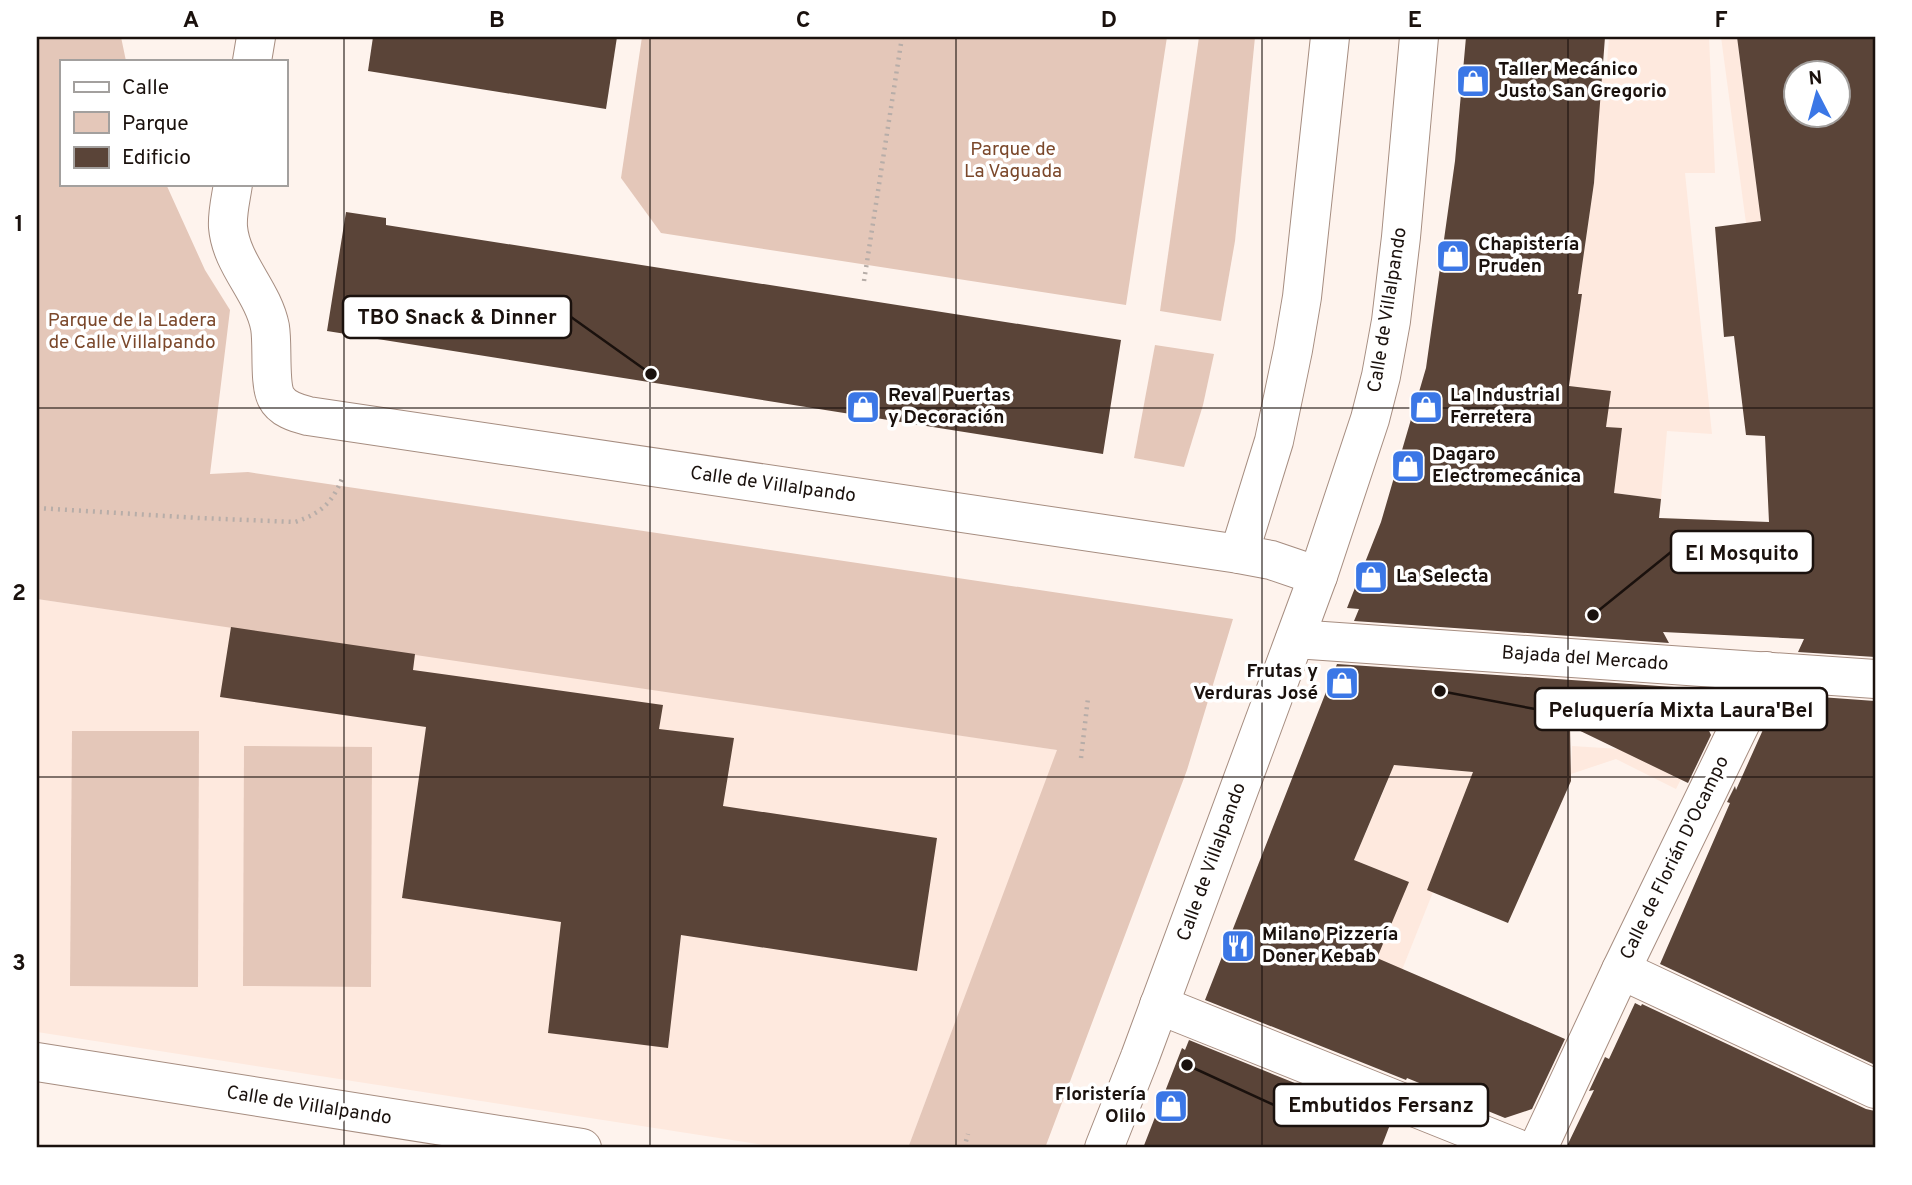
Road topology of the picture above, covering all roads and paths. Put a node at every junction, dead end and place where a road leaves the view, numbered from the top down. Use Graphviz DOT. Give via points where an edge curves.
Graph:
graph roads {
  1 [pos="256,37"];
  2 [pos="902,37"];
  3 [pos="1330,37"];
  4 [pos="1419,37"];
  5 [pos="252,60"];
  6 [pos="233,186"];
  7 [pos="864,281"];
  8 [pos="343,476"];
  9 [pos="37,508"];
  10 [pos="1239,554"];
  11 [pos="1318,576"];
  12 [pos="1295,639"];
  13 [pos="1766,671"];
  14 [pos="1875,679"];
  15 [pos="1088,698"];
  16 [pos="1081,758"];
  17 [pos="1621,970"];
  18 [pos="1159,1005"];
  19 [pos="37,1062"];
  20 [pos="1875,1089"];
  21 [pos="968,1135"];
  22 [pos="582,1148"];
  23 [pos="964,1148"];
  24 [pos="1104,1148"];
  25 [pos="1516,1148"];
  26 [pos="1538,1148"];
  1 -- 5 [label="street"];
  2 -- 7 [label="path"];
  3 -- 10 [label="street" via="1293,350 1274,441"];
  4 -- 11 [label="street, Calle de Villalpando" via="1401,237 1381,376"];
  6 -- 10 [label="street, Calle de Villalpando" via="228,212 231,242 270,327 276,396 286,408 308,416"];
  8 -- 9 [label="path" via="322,510 295,522"];
  10 -- 11 [label="street, Calle de Villalpando"];
  11 -- 12 [label="street, Calle de Villalpando"];
  12 -- 13 [label="street, Bajada del Mercado"];
  12 -- 18 [label="street, Calle de Villalpando"];
  13 -- 14 [label="street, Bajada del Mercado"];
  13 -- 17 [label="street, Calle de Florián D'Ocampo"];
  15 -- 16 [label="path"];
  17 -- 20 [label="street, Calle de Florián D'Ocampo"];
  17 -- 26 [label="street, Calle de Florián D'Ocampo"];
  18 -- 24 [label="street, Calle de Villalpando"];
  18 -- 25 [label="street"];
  19 -- 22 [label="street, Calle de Villalpando"];
  21 -- 23 [label="path"];
}
